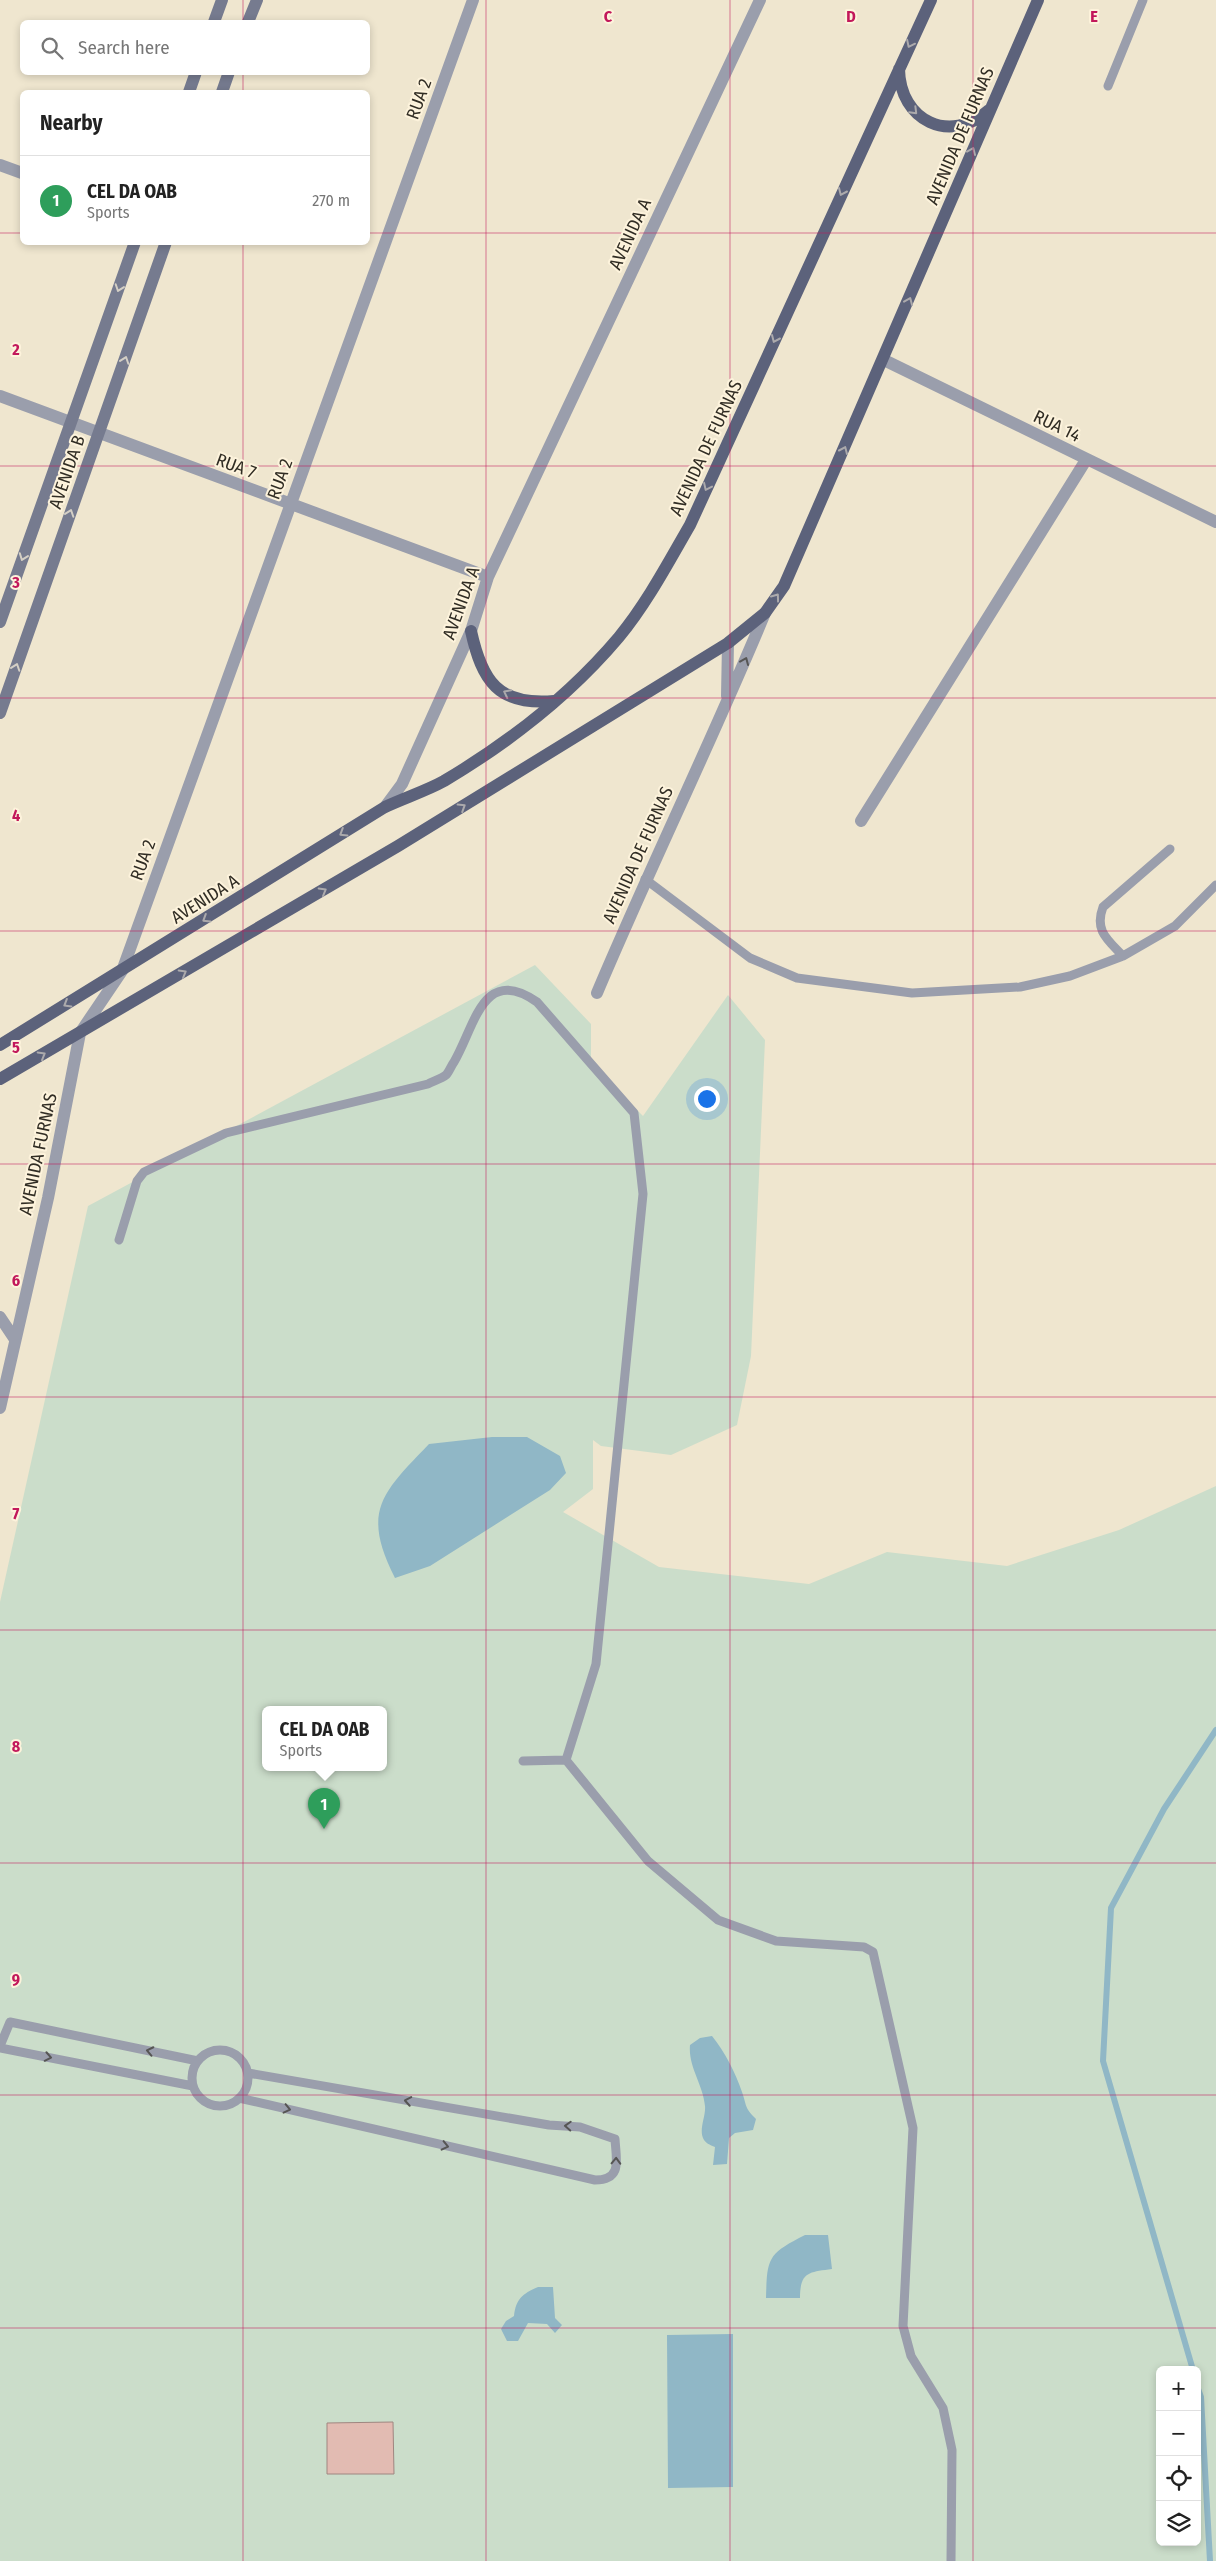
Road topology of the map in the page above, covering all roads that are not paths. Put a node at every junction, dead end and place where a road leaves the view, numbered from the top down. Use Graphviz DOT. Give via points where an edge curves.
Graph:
graph roads {
  1 [pos="222,0"];
  2 [pos="256,0"];
  3 [pos="473,0"];
  4 [pos="760,0"];
  5 [pos="931,0"];
  6 [pos="1038,0"];
  7 [pos="1143,0"];
  8 [pos="215,20"];
  9 [pos="249,20"];
  10 [pos="898,67"];
  11 [pos="195,75"];
  12 [pos="229,75"];
  13 [pos="1108,86"];
  14 [pos="190,90"];
  15 [pos="223,90"];
  16 [pos="991,108"];
  17 [pos="0,165"];
  18 [pos="20,172"];
  19 [pos="134,245"];
  20 [pos="165,245"];
  21 [pos="884,360"];
  22 [pos="0,396"];
  23 [pos="72,423"];
  24 [pos="99,434"];
  25 [pos="1086,460"];
  26 [pos="289,504"];
  27 [pos="1216,522"];
  28 [pos="488,577"];
  29 [pos="765,613"];
  30 [pos="0,622"];
  31 [pos="471,631"];
  32 [pos="728,643"];
  33 [pos="554,701"];
  34 [pos="726,706"];
  35 [pos="0,713"];
  36 [pos="385,807"];
  37 [pos="862,821"];
  38 [pos="1170,849"];
  39 [pos="645,879"];
  40 [pos="1216,885"];
  41 [pos="1122,956"];
  42 [pos="122,971"];
  43 [pos="598,993"];
  44 [pos="80,1033"];
  45 [pos="0,1045"];
  46 [pos="0,1079"];
  47 [pos="120,1240"];
  48 [pos="0,1317"];
  49 [pos="14,1338"];
  50 [pos="5,1356"];
  51 [pos="0,1408"];
  52 [pos="566,1760"];
  53 [pos="523,1762"];
  54 [pos="0,2020"];
  55 [pos="10,2022"];
  56 [pos="0,2047"];
  57 [pos="198,2061"];
  58 [pos="248,2073"];
  59 [pos="193,2086"];
  60 [pos="240,2098"];
  61 [pos="950,2561"];
  1 -- 8 [label="street"];
  2 -- 9 [label="street"];
  3 -- 26 [label="street, RUA 2"];
  4 -- 28 [label="street, AVENIDA A"];
  5 -- 10 [label="main road, AVENIDA DE FURNAS, one-way"];
  6 -- 16 [label="main road, AVENIDA DE FURNAS"];
  7 -- 13 [label="lane"];
  10 -- 16 [label="main road, one-way" via="904,97 911,110 923,119 937,125 966,125 978,120"];
  10 -- 33 [label="main road, AVENIDA DE FURNAS, one-way" via="690,525 619,636"];
  11 -- 14 [label="street"];
  12 -- 15 [label="street"];
  21 -- 16 [label="main road, AVENIDA DE FURNAS, one-way"];
  17 -- 18 [label="street"];
  19 -- 23 [label="street, AVENIDA B, one-way"];
  24 -- 20 [label="street, AVENIDA B, one-way"];
  21 -- 25 [label="street, RUA 14"];
  29 -- 21 [label="main road, AVENIDA DE FURNAS, one-way" via="784,586"];
  22 -- 23 [label="street, RUA 7"];
  23 -- 24 [label="street, RUA 7"];
  23 -- 30 [label="street, AVENIDA B, one-way"];
  24 -- 26 [label="street, RUA 7"];
  35 -- 24 [label="street, AVENIDA B, one-way"];
  25 -- 27 [label="street, RUA 14"];
  25 -- 37 [label="street"];
  26 -- 28 [label="street, RUA 7"];
  26 -- 42 [label="street, RUA 2"];
  28 -- 31 [label="street, AVENIDA A"];
  29 -- 32 [label="main road, AVENIDA DE FURNAS"];
  34 -- 29 [label="street, AVENIDA DE FURNAS, one-way"];
  33 -- 31 [label="main road, one-way" via="524,700 504,693 487,679 478,660"];
  31 -- 36 [label="street, AVENIDA A" via="402,784"];
  32 -- 34 [label="street, AVENIDA DE FURNAS"];
  44 -- 32 [label="main road, AVENIDA DE FURNAS, one-way" via="398,846"];
  33 -- 36 [label="main road, AVENIDA DE FURNAS" via="511,736 443,782"];
  34 -- 39 [label="street, AVENIDA DE FURNAS"];
  36 -- 42 [label="main road, AVENIDA A, one-way"];
  38 -- 41 [label="lane" via="1103,907 1100,928"];
  39 -- 41 [label="lane" via="750,958 797,978 912,992 1020,987 1070,976"];
  39 -- 43 [label="street, AVENIDA DE FURNAS"];
  40 -- 41 [label="lane" via="1175,926"];
  42 -- 44 [label="street, AVENIDA FURNAS"];
  42 -- 45 [label="main road, AVENIDA A, one-way"];
  46 -- 44 [label="main road, one-way"];
  44 -- 49 [label="street, AVENIDA FURNAS" via="48,1198"];
  47 -- 52 [label="lane" via="137,1180 144,1172 226,1133 428,1084 446,1075 483,1004 493,992 505,988 523,992 537,1002 634,1113 643,1194 596,1664"];
  48 -- 49 [label="street"];
  49 -- 50 [label="street, AVENIDA FURNAS"];
  50 -- 51 [label="street, AVENIDA FURNAS"];
  52 -- 53 [label="lane"];
  52 -- 61 [label="lane" via="648,1861 718,1920 776,1941 864,1948 873,1952 914,2128 903,2326 910,2356 943,2408 952,2450"];
  54 -- 55 [label="lane"];
  55 -- 56 [label="lane"];
  57 -- 55 [label="lane, one-way"];
  56 -- 59 [label="lane, one-way"];
  57 -- 58 [label="lane" via="212,2051 231,2052 244,2064"];
  57 -- 59 [label="lane" via="193,2068"];
  58 -- 60 [label="lane" via="248,2082"];
  60 -- 58 [label="lane, one-way" via="596,2180 606,2180 614,2174 617,2166 615,2139 580,2127 549,2125"];
  59 -- 60 [label="lane" via="204,2101 212,2105 222,2106"];
}
